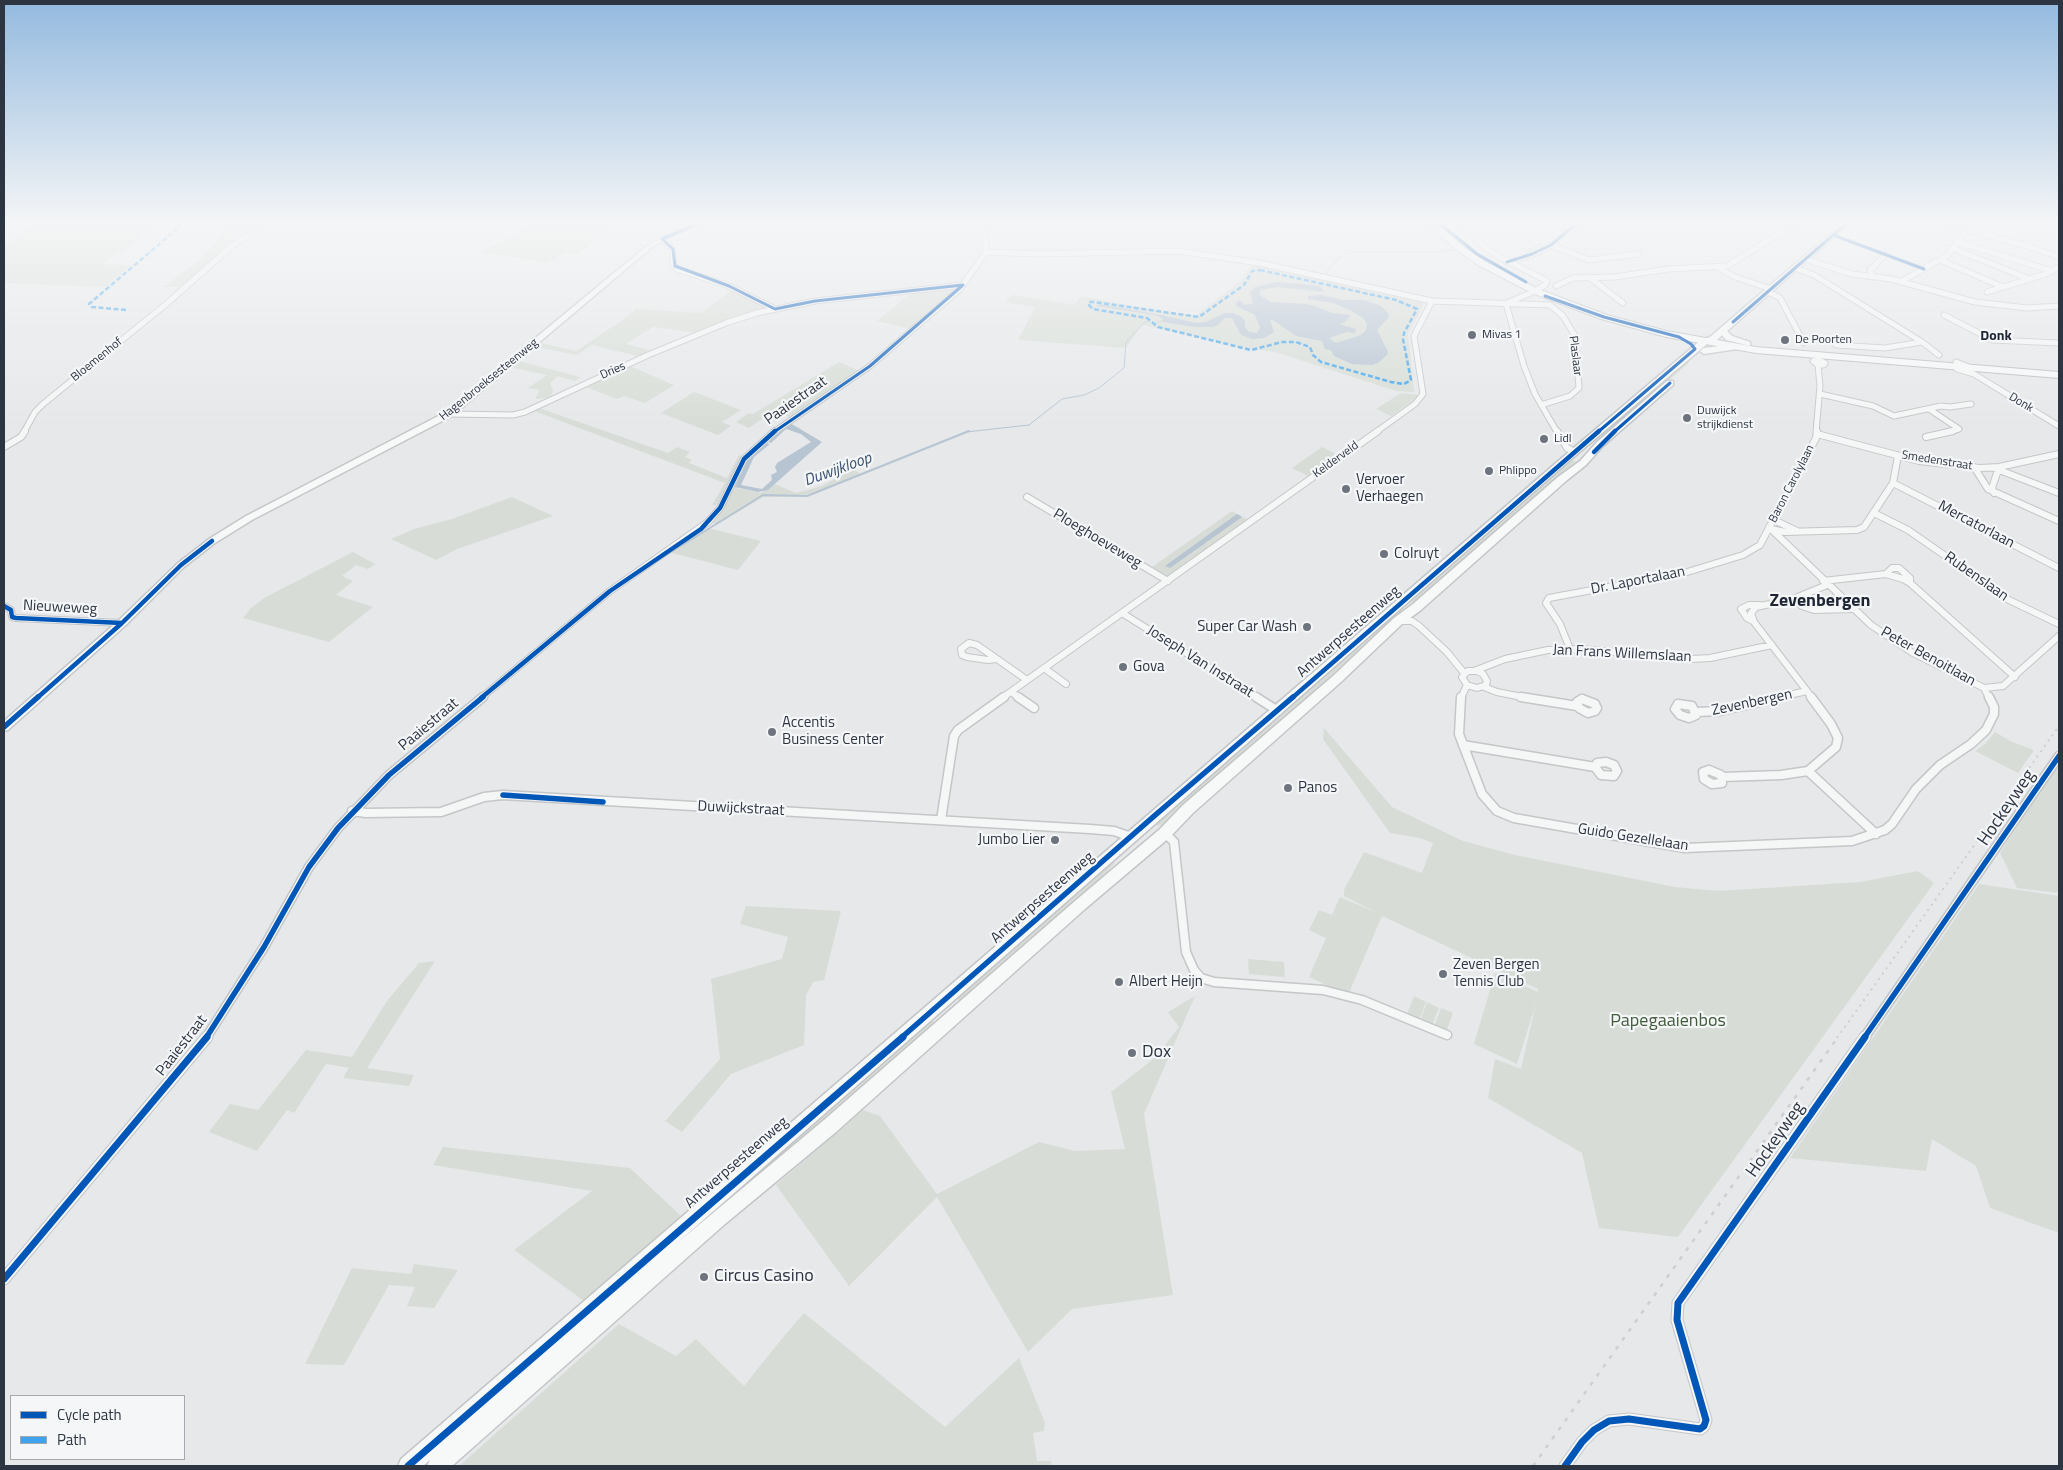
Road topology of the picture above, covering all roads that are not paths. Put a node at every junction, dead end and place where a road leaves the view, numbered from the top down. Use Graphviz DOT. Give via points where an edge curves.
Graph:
graph roads {
  1 [pos="181,291"];
  2 [pos="597,291"];
  3 [pos="738,291"];
  4 [pos="912,291"];
  5 [pos="958,291"];
  6 [pos="1385,291"];
  7 [pos="1536,291"];
  8 [pos="1538,291"];
  9 [pos="1539,291"];
  10 [pos="1607,291"];
  11 [pos="1769,291"];
  12 [pos="1839,291"];
  13 [pos="1931,291"];
  14 [pos="1991,291"];
  15 [pos="1987,292"];
  16 [pos="1432,301"];
  17 [pos="1623,302"];
  18 [pos="1506,304"];
  19 [pos="2059,306"];
  20 [pos="775,309"];
  21 [pos="1944,315"];
  22 [pos="1722,331"];
  23 [pos="1922,342"];
  24 [pos="1804,343"];
  25 [pos="2059,343"];
  26 [pos="1747,344"];
  27 [pos="1836,345"];
  28 [pos="1702,347"];
  29 [pos="1939,355"];
  30 [pos="1956,362"];
  31 [pos="1818,365"];
  32 [pos="1945,366"];
  33 [pos="1976,370"];
  34 [pos="2059,371"];
  35 [pos="2059,375"];
  36 [pos="1983,380"];
  37 [pos="1820,394"];
  38 [pos="1972,404"];
  39 [pos="1541,405"];
  40 [pos="1929,409"];
  41 [pos="1630,412"];
  42 [pos="449,414"];
  43 [pos="2059,426"];
  44 [pos="1817,434"];
  45 [pos="1926,437"];
  46 [pos="4,448"];
  47 [pos="1572,454"];
  48 [pos="2059,454"];
  49 [pos="1898,456"];
  50 [pos="1583,463"];
  51 [pos="1974,467"];
  52 [pos="1996,469"];
  53 [pos="1893,483"];
  54 [pos="1994,493"];
  55 [pos="2059,493"];
  56 [pos="1027,496"];
  57 [pos="1872,515"];
  58 [pos="1774,520"];
  59 [pos="2059,521"];
  60 [pos="1770,528"];
  61 [pos="1798,532"];
  62 [pos="1764,539"];
  63 [pos="1780,539"];
  64 [pos="2059,568"];
  65 [pos="1168,581"];
  66 [pos="1825,583"];
  67 [pos="1793,599"];
  68 [pos="4,606"];
  69 [pos="1762,606"];
  70 [pos="1852,609"];
  71 [pos="1122,613"];
  72 [pos="1406,618"];
  73 [pos="1754,622"];
  74 [pos="122,623"];
  75 [pos="2059,624"];
  76 [pos="2059,636"];
  77 [pos="1772,645"];
  78 [pos="1570,649"];
  79 [pos="996,659"];
  80 [pos="1044,668"];
  81 [pos="1474,671"];
  82 [pos="1464,673"];
  83 [pos="2015,677"];
  84 [pos="1028,680"];
  85 [pos="1066,684"];
  86 [pos="1467,685"];
  87 [pos="1484,687"];
  88 [pos="1984,688"];
  89 [pos="1807,691"];
  90 [pos="1011,692"];
  91 [pos="1577,706"];
  92 [pos="1034,708"];
  93 [pos="1278,711"];
  94 [pos="1696,712"];
  95 [pos="4,727"];
  96 [pos="1463,744"];
  97 [pos="2059,756"];
  98 [pos="1595,767"];
  99 [pos="1808,772"];
  100 [pos="1722,777"];
  101 [pos="352,811"];
  102 [pos="1153,817"];
  103 [pos="941,820"];
  104 [pos="1163,834"];
  105 [pos="1876,834"];
  106 [pos="1131,837"];
  107 [pos="1080,904"];
  108 [pos="954,991"];
  109 [pos="967,1006"];
  110 [pos="927,1015"];
  111 [pos="941,1029"];
  112 [pos="1447,1035"];
  113 [pos="4,1279"];
  114 [pos="408,1466"];
  115 [pos="437,1466"];
  116 [pos="1565,1466"];
  1 -- 46 [label="street, Bloemenhof" via="43,404 21,437"];
  2 -- 42 [label="street, Hagenbroeksesteenweg"];
  3 -- 20 [label="street"];
  4 -- 20 [label="street, Dries"];
  5 -- 101 [label="street, Paaiestraat" via="870,366 783,424 753,449 744,459 720,508 701,529 610,591 389,775"];
  6 -- 16 [label="street, Plaslaar"];
  7 -- 18 [label="street, Plaslaar"];
  8 -- 28 [label="highway" via="1612,320 1678,337"];
  9 -- 28 [label="highway"];
  10 -- 17 [label="street"];
  11 -- 22 [label="street, Antwerpsesteenweg"];
  11 -- 24 [label="street" via="1780,298"];
  12 -- 23 [label="street"];
  13 -- 19 [label="street" via="1989,304 2027,308"];
  14 -- 15 [label="street"];
  16 -- 18 [label="street, Plaslaar"];
  16 -- 65 [label="street, Kelderveld" via="1414,336 1423,386 1423,394 1415,404"];
  18 -- 39 [label="street" via="1530,383"];
  18 -- 39 [label="street, Plaslaar" via="1553,306 1575,336 1579,388 1570,396"];
  20 -- 42 [label="street, Dries" via="734,320 653,353 521,414"];
  21 -- 25 [label="street" via="1992,340"];
  22 -- 26 [label="street" via="1729,338"];
  22 -- 28 [label="street, Antwerpsesteenweg"];
  23 -- 27 [label="street" via="1885,348"];
  23 -- 29 [label="street"];
  26 -- 28 [label="highway"];
  26 -- 30 [label="highway"];
  28 -- 32 [label="highway"];
  28 -- 41 [label="main road, Antwerpsesteenweg"];
  28 -- 41 [label="main road, Antwerpsesteenweg"];
  30 -- 33 [label="street, Donk"];
  30 -- 34 [label="highway"];
  31 -- 37 [label="street, Baron Carolylaan"];
  32 -- 33 [label="highway"];
  32 -- 36 [label="street, Donk" via="1966,370"];
  33 -- 35 [label="highway"];
  33 -- 36 [label="street, Donk"];
  36 -- 43 [label="street, Donk"];
  37 -- 40 [label="street" via="1873,406 1891,415"];
  37 -- 44 [label="street, Baron Carolylaan"];
  38 -- 40 [label="street"];
  39 -- 47 [label="street"];
  40 -- 45 [label="street" via="1959,429"];
  41 -- 47 [label="main road, Antwerpsesteenweg"];
  41 -- 50 [label="main road, Antwerpsesteenweg"];
  42 -- 74 [label="street, Hagenbroeksesteenweg" via="232,529 181,565"];
  44 -- 49 [label="street, Smedenstraat"];
  44 -- 58 [label="street, Baron Carolylaan"];
  47 -- 50 [label="main road" via="1579,456"];
  47 -- 93 [label="main road, Antwerpsesteenweg"];
  48 -- 52 [label="street, Smedenstraat"];
  49 -- 51 [label="street, Smedenstraat"];
  49 -- 53 [label="street"];
  50 -- 72 [label="main road, Antwerpsesteenweg"];
  51 -- 52 [label="street, Smedenstraat"];
  51 -- 54 [label="street" via="1988,490"];
  52 -- 54 [label="street"];
  52 -- 55 [label="street"];
  53 -- 57 [label="street"];
  53 -- 64 [label="street, Mercatorlaan"];
  54 -- 59 [label="street"];
  56 -- 65 [label="street, Ploeghoeveweg"];
  57 -- 61 [label="street" via="1860,529"];
  57 -- 75 [label="street, Rubenslaan" via="1908,530 2008,600"];
  58 -- 60 [label="street, Baron Carolylaan"];
  58 -- 61 [label="street"];
  60 -- 61 [label="street" via="1780,532"];
  60 -- 62 [label="street, Dr. Laportalaan"];
  60 -- 63 [label="street, Baron Carolylaan"];
  62 -- 63 [label="street, Baron Carolylaan"];
  62 -- 78 [label="street, Dr. Laportalaan" via="1749,552 1684,573 1549,598 1546,603 1560,624"];
  63 -- 66 [label="street, Baron Carolylaan"];
  65 -- 71 [label="street"];
  66 -- 67 [label="street, Zevenbergen"];
  66 -- 70 [label="street, Peter Benoitlaan"];
  66 -- 83 [label="street, Zevenbergen" via="1886,574 1910,584"];
  67 -- 69 [label="street, Zevenbergen"];
  67 -- 70 [label="street" via="1814,610"];
  68 -- 74 [label="street, Nieuweweg" via="16,618"];
  69 -- 73 [label="street" via="1751,613"];
  69 -- 73 [label="street, Zevenbergen" via="1749,605 1741,609"];
  70 -- 88 [label="street, Peter Benoitlaan" via="1913,653"];
  71 -- 80 [label="street"];
  71 -- 93 [label="street, Joseph Van Instraat"];
  72 -- 82 [label="street" via="1435,640"];
  72 -- 104 [label="main road, Antwerpsesteenweg"];
  73 -- 77 [label="street, Zevenbergen"];
  74 -- 95 [label="street, Hagenbroeksesteenweg"];
  76 -- 83 [label="street"];
  77 -- 78 [label="street, Jan Frans Willemslaan" via="1692,659"];
  77 -- 89 [label="street, Zevenbergen"];
  78 -- 81 [label="street, Jan Frans Willemslaan" via="1532,652"];
  79 -- 84 [label="street"];
  80 -- 84 [label="street"];
  80 -- 85 [label="street"];
  81 -- 82 [label="street"];
  81 -- 87 [label="street" via="1487,679"];
  82 -- 86 [label="street" via="1462,679"];
  83 -- 88 [label="street" via="2003,686"];
  84 -- 90 [label="street"];
  86 -- 87 [label="street"];
  86 -- 96 [label="street, Guido Gezellelaan" via="1459,711"];
  87 -- 91 [label="street"];
  88 -- 105 [label="street" via="1994,707 1986,730 1940,765 1916,789 1892,824"];
  89 -- 94 [label="street, Zevenbergen" via="1720,711"];
  89 -- 99 [label="street, Zevenbergen" via="1832,724 1838,738 1836,747"];
  90 -- 92 [label="street"];
  90 -- 103 [label="street" via="954,736"];
  93 -- 102 [label="main road, Antwerpsesteenweg"];
  96 -- 98 [label="street"];
  96 -- 105 [label="street, Guido Gezellelaan" via="1485,800 1497,811 1514,818 1685,848 1852,841"];
  97 -- 116 [label="street, Hockeyweg" via="1678,1303 1677,1320 1706,1420 1704,1426 1700,1430 1629,1419 1609,1421 1582,1442"];
  99 -- 100 [label="street"];
  99 -- 105 [label="street"];
  101 -- 103 [label="street, Duwijckstraat" via="441,812 496,795"];
  101 -- 113 [label="street, Paaiestraat" via="309,867 264,946 198,1049"];
  102 -- 104 [label="main road" via="1147,830 1152,835"];
  102 -- 106 [label="main road, Antwerpsesteenweg"];
  103 -- 106 [label="street, Duwijckstraat" via="1114,830"];
  104 -- 107 [label="main road, Antwerpsesteenweg"];
  104 -- 112 [label="street" via="1174,842 1186,952 1201,978 1214,982 1323,990 1362,1000"];
  106 -- 107 [label="main road" via="1137,842 1137,848 1107,873"];
  106 -- 108 [label="main road, Antwerpsesteenweg"];
  107 -- 109 [label="main road, Antwerpsesteenweg"];
  108 -- 109 [label="main road" via="952,998 956,1004"];
  108 -- 110 [label="main road, Antwerpsesteenweg"];
  109 -- 111 [label="main road, Antwerpsesteenweg"];
  110 -- 111 [label="main road" via="938,1015 943,1022"];
  110 -- 114 [label="main road, Antwerpsesteenweg"];
  111 -- 115 [label="main road, Antwerpsesteenweg" via="719,1218"];
}
